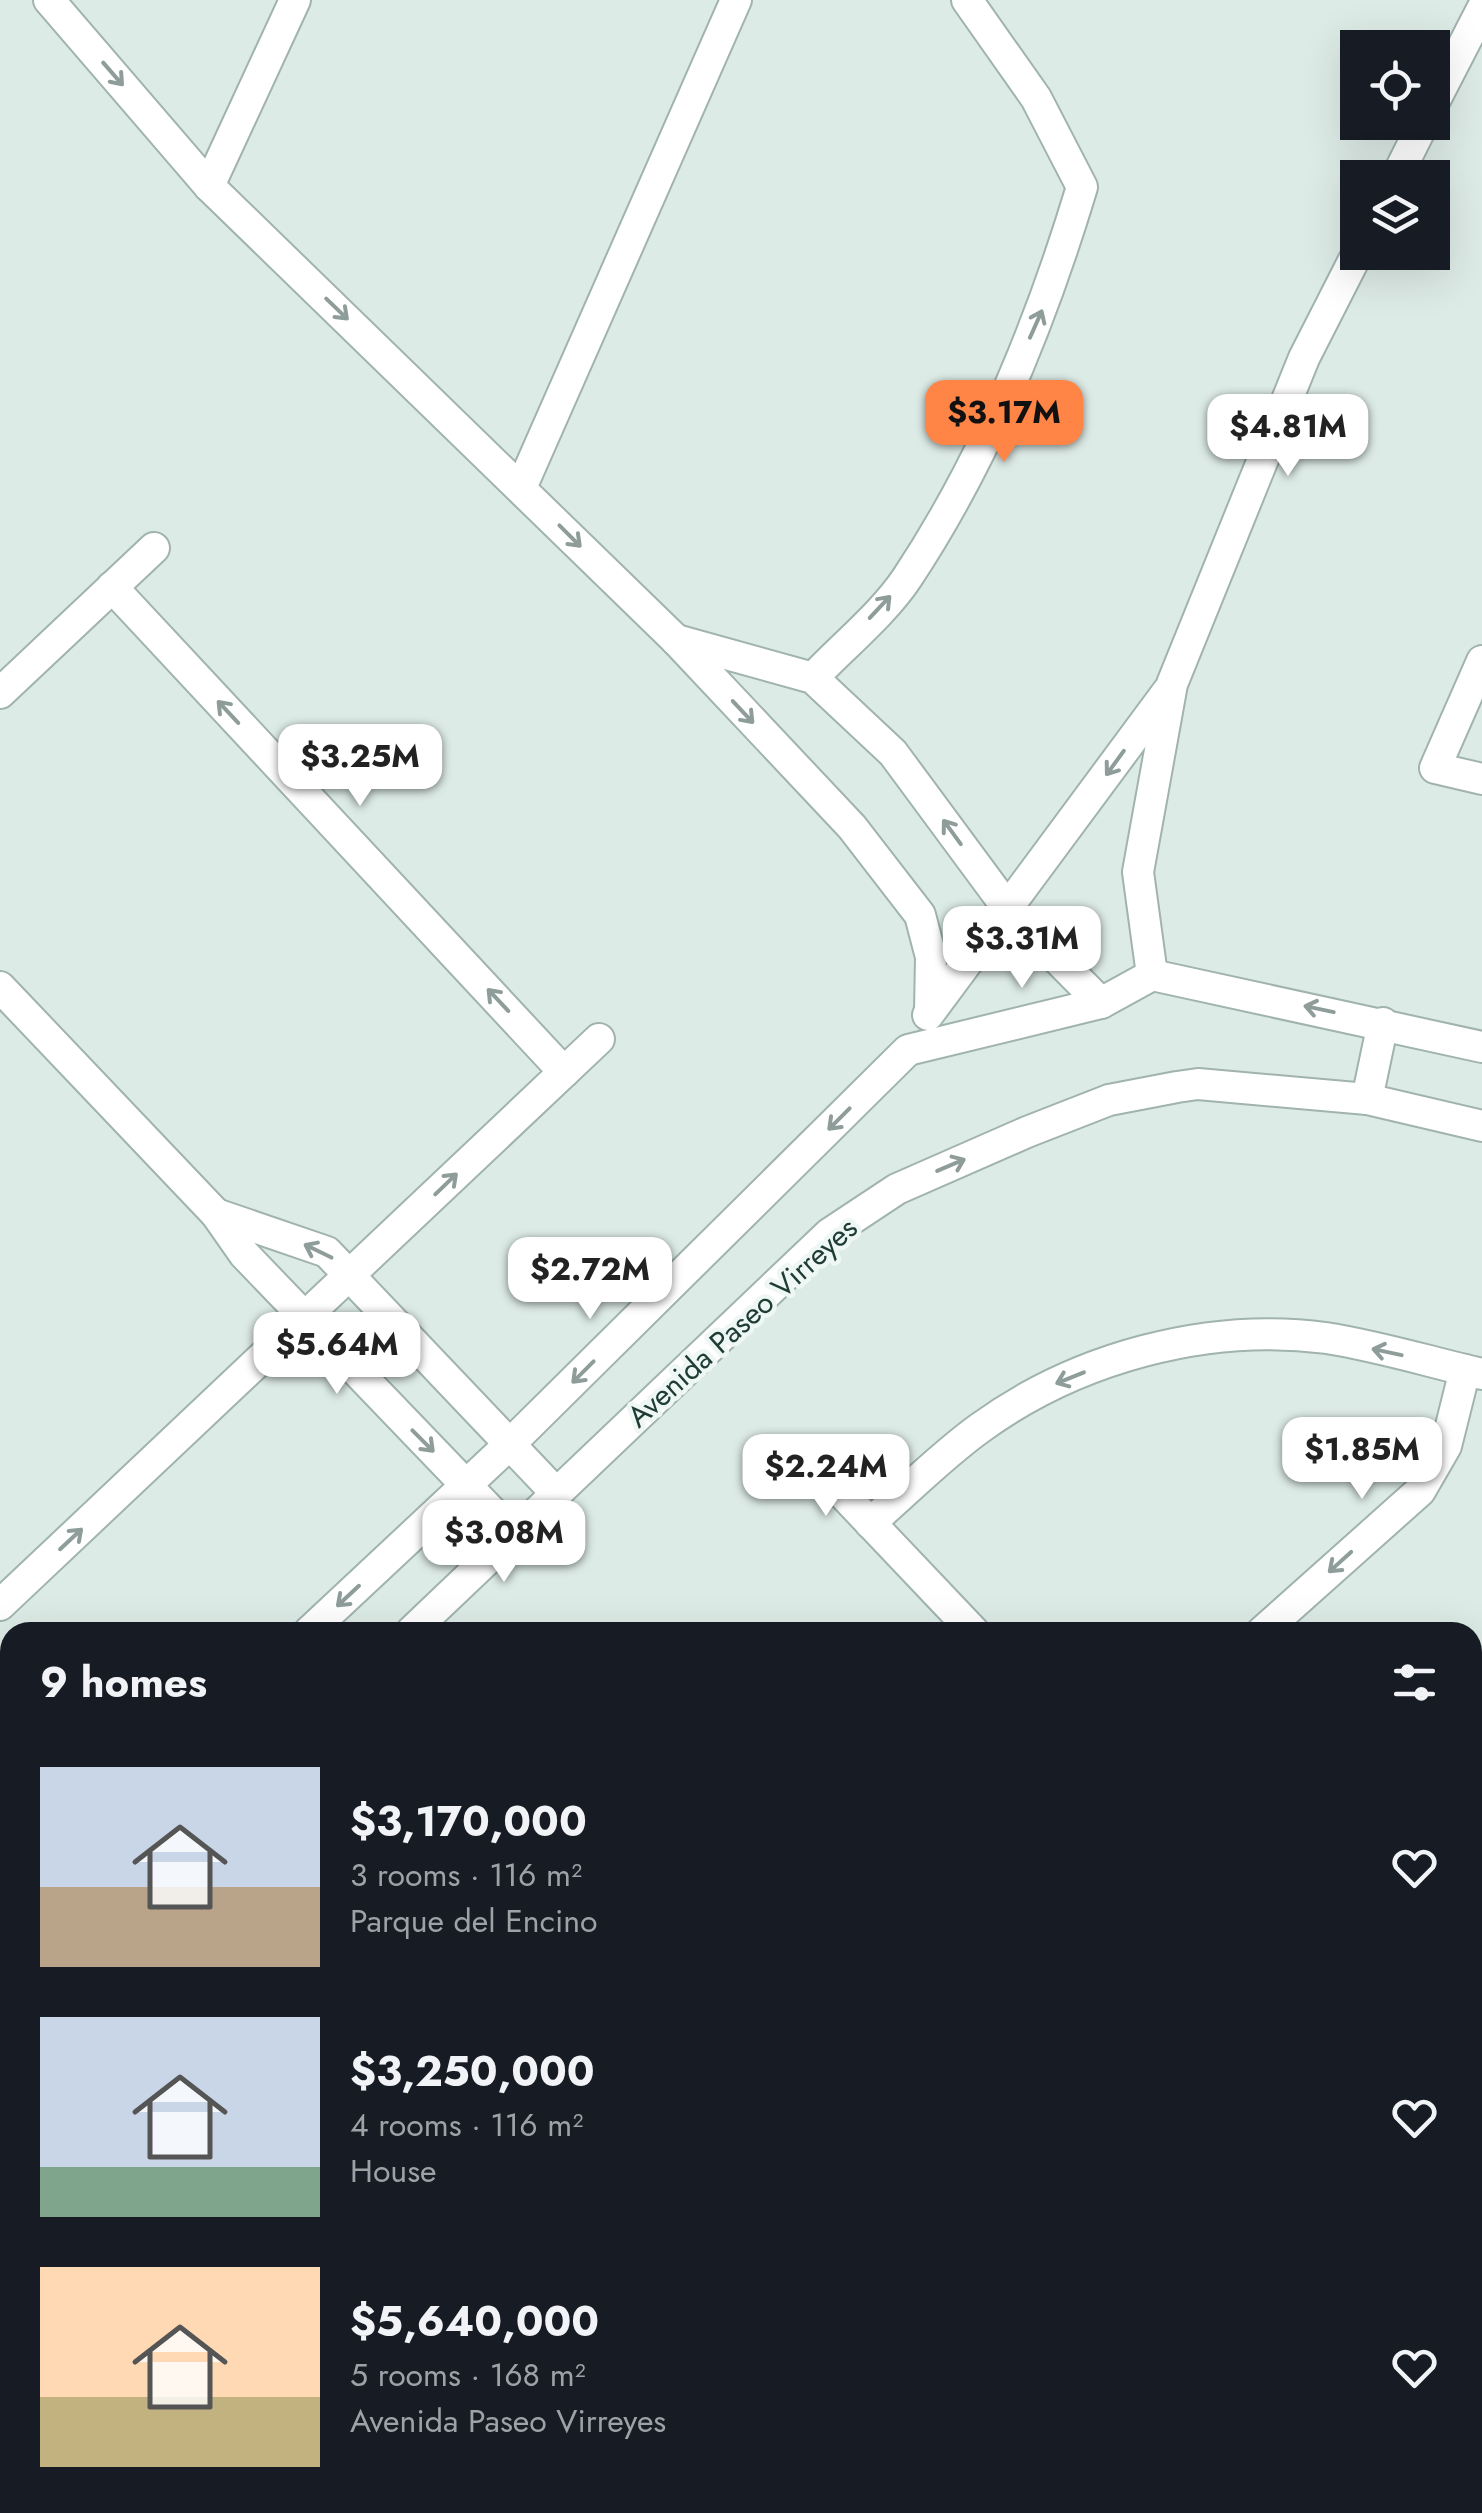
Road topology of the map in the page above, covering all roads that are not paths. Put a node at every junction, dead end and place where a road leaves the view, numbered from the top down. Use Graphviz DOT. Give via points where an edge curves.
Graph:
graph roads {
  1 [pos="49,0"];
  2 [pos="295,0"];
  3 [pos="736,0"];
  4 [pos="967,0"];
  5 [pos="1482,9"];
  6 [pos="1450,71"];
  7 [pos="209,186"];
  8 [pos="1349,270"];
  9 [pos="521,488"];
  10 [pos="154,548"];
  11 [pos="112,587"];
  12 [pos="676,640"];
  13 [pos="1482,661"];
  14 [pos="813,678"];
  15 [pos="1172,684"];
  16 [pos="0,693"];
  17 [pos="1482,779"];
  18 [pos="1010,910"];
  19 [pos="1152,975"];
  20 [pos="0,987"];
  21 [pos="1101,1002"];
  22 [pos="930,1011"];
  23 [pos="1383,1022"];
  24 [pos="599,1039"];
  25 [pos="1482,1047"];
  26 [pos="908,1050"];
  27 [pos="564,1072"];
  28 [pos="1367,1099"];
  29 [pos="1482,1126"];
  30 [pos="216,1214"];
  31 [pos="350,1276"];
  32 [pos="307,1320"];
  33 [pos="1474,1372"];
  34 [pos="510,1444"];
  35 [pos="824,1474"];
  36 [pos="466,1485"];
  37 [pos="557,1494"];
  38 [pos="870,1523"];
  39 [pos="514,1534"];
  40 [pos="7,1586"];
  41 [pos="320,1622"];
  42 [pos="421,1622"];
  43 [pos="964,1622"];
  44 [pos="1273,1622"];
  1 -- 7 [label="street, one-way"];
  2 -- 7 [label="street"];
  3 -- 9 [label="street"];
  14 -- 4 [label="street, one-way" via="906,580 979,448 1050,293 1082,187 1036,98"];
  5 -- 6 [label="street"];
  7 -- 9 [label="street, one-way"];
  8 -- 15 [label="street" via="1304,358"];
  9 -- 12 [label="street, one-way"];
  10 -- 11 [label="street"];
  11 -- 16 [label="street"];
  27 -- 11 [label="street, one-way"];
  12 -- 14 [label="street"];
  12 -- 22 [label="street, one-way" via="852,827 920,914 931,957"];
  13 -- 17 [label="street" via="1435,768"];
  18 -- 14 [label="street, one-way" via="892,753"];
  15 -- 18 [label="street, one-way"];
  15 -- 19 [label="street" via="1138,872"];
  18 -- 21 [label="street"];
  18 -- 22 [label="street"];
  19 -- 21 [label="street"];
  23 -- 19 [label="street, one-way"];
  20 -- 30 [label="street"];
  21 -- 26 [label="street"];
  22 -- 26 [label="street"];
  23 -- 25 [label="street"];
  23 -- 28 [label="street"];
  24 -- 27 [label="street"];
  26 -- 34 [label="street, one-way"];
  31 -- 27 [label="street, one-way"];
  28 -- 29 [label="street, Avenida Paseo Virreyes"];
  37 -- 28 [label="street, Avenida Paseo Virreyes, one-way" via="829,1234 896,1188 1109,1100 1176,1087"];
  31 -- 30 [label="street, one-way" via="327,1252"];
  30 -- 32 [label="street"];
  31 -- 32 [label="street"];
  31 -- 34 [label="street"];
  32 -- 36 [label="street, one-way"];
  40 -- 32 [label="street, one-way"];
  33 -- 38 [label="street, one-way" via="1324,1338 1236,1336 1169,1345 1043,1388 980,1428"];
  33 -- 44 [label="street, one-way" via="1446,1446 1420,1490"];
  34 -- 36 [label="street"];
  34 -- 37 [label="street"];
  35 -- 38 [label="street"];
  36 -- 39 [label="street"];
  36 -- 41 [label="street, one-way"];
  37 -- 39 [label="street, Avenida Paseo Virreyes"];
  38 -- 43 [label="street"];
  39 -- 42 [label="street, Avenida Paseo Virreyes"];
}
